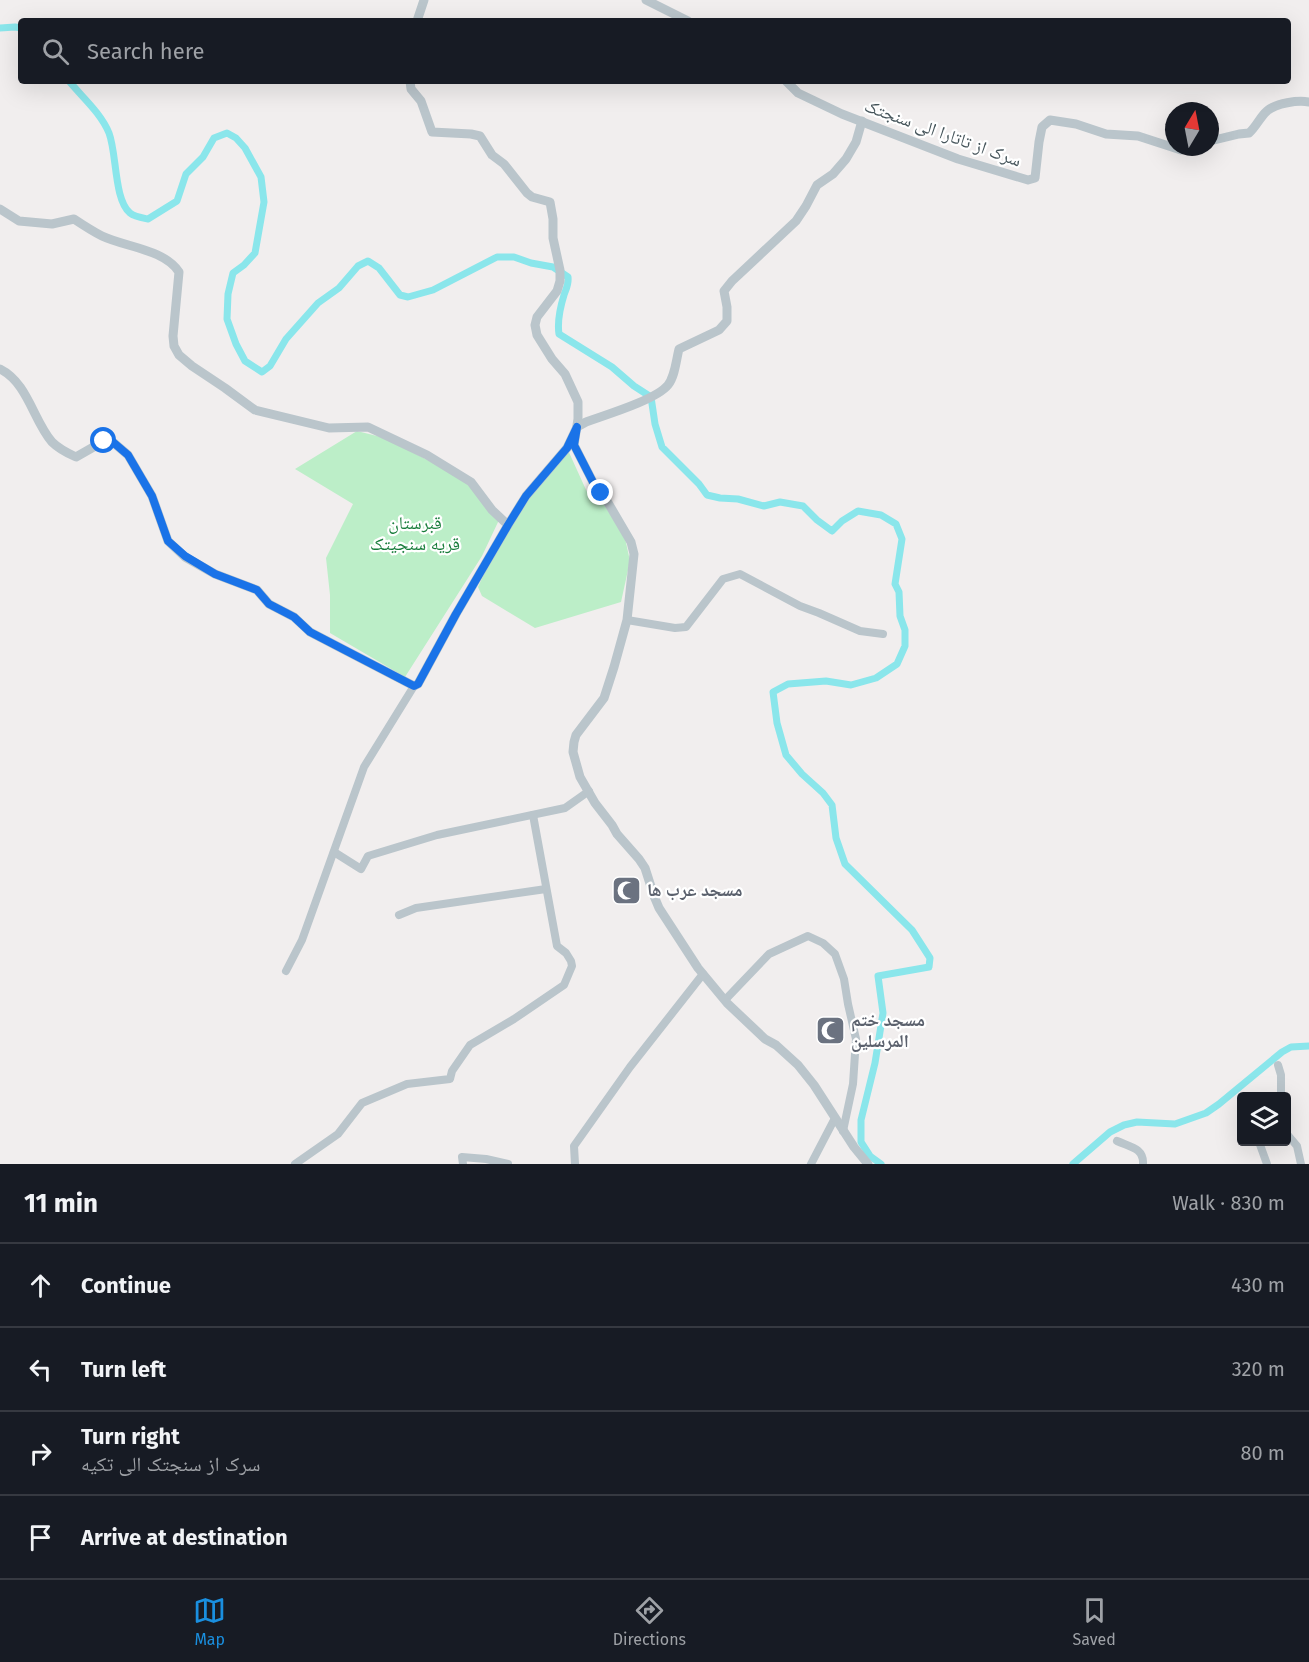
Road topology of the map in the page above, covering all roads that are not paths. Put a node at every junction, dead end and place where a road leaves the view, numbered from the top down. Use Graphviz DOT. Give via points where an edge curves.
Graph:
graph roads {
  1 [pos="424,0"];
  2 [pos="646,0"];
  3 [pos="418,18"];
  4 [pos="682,18"];
  5 [pos="410,84"];
  6 [pos="789,84"];
  7 [pos="1309,102"];
  8 [pos="862,121"];
  9 [pos="1219,139"];
  10 [pos="1165,145"];
  11 [pos="0,209"];
  12 [pos="0,369"];
  13 [pos="577,427"];
  14 [pos="508,525"];
  15 [pos="627,620"];
  16 [pos="883,634"];
  17 [pos="414,686"];
  18 [pos="588,791"];
  19 [pos="533,815"];
  20 [pos="334,852"];
  21 [pos="546,889"];
  22 [pos="399,915"];
  23 [pos="286,971"];
  24 [pos="703,974"];
  25 [pos="725,1000"];
  26 [pos="1278,1065"];
  27 [pos="1281,1092"];
  28 [pos="835,1118"];
  29 [pos="843,1131"];
  30 [pos="1291,1138"];
  31 [pos="1117,1141"];
  32 [pos="1261,1146"];
  33 [pos="295,1164"];
  34 [pos="463,1164"];
  35 [pos="508,1164"];
  36 [pos="575,1164"];
  37 [pos="811,1164"];
  38 [pos="868,1164"];
  39 [pos="1143,1164"];
  40 [pos="1268,1164"];
  41 [pos="1301,1164"];
  1 -- 3 [label="street"];
  2 -- 4 [label="street"];
  5 -- 13 [label="street" via="432,132 480,136 527,193 550,202 560,281 535,325 537,335 565,374 578,402"];
  6 -- 8 [label="street, سرک از تاتارا الی سنجتک" via="798,93"];
  7 -- 9 [label="street" via="1300,100 1274,107 1249,134"];
  8 -- 10 [label="street, سرک از تاتارا الی سنجتک" via="958,159 1028,180 1035,178 1042,128 1050,120"];
  8 -- 13 [label="street" via="846,159 817,185 796,220 724,291 727,321 719,330 679,349 673,376 658,394"];
  11 -- 14 [label="street" via="19,221 52,224 74,219 104,237 174,265 179,272 174,346 192,366 255,410 329,428 368,427 427,455 471,482"];
  12 -- 17 [label="street" via="9,373 61,450 76,458 104,441 114,443 128,455 152,496 168,541 185,556 215,574 257,590 269,604 294,617 310,632"];
  13 -- 14 [label="street" via="567,448 526,496"];
  13 -- 15 [label="street" via="574,445 631,542 634,555"];
  14 -- 17 [label="street"];
  15 -- 16 [label="street" via="686,627 723,579 740,574 800,606 860,631"];
  15 -- 18 [label="street" via="603,698 574,742 580,777"];
  17 -- 20 [label="street" via="364,767"];
  18 -- 19 [label="street" via="565,808"];
  18 -- 24 [label="street" via="645,868 659,908"];
  19 -- 20 [label="street" via="437,835 368,856 361,869"];
  19 -- 21 [label="street"];
  20 -- 23 [label="street" via="302,940"];
  21 -- 22 [label="street" via="416,908"];
  21 -- 33 [label="street" via="558,946 572,966 564,985 470,1045 450,1079 407,1084 362,1103 338,1134"];
  24 -- 25 [label="street"];
  24 -- 36 [label="street" via="574,1146"];
  25 -- 28 [label="street" via="798,1065"];
  25 -- 29 [label="street" via="769,954 808,936 835,954 856,1039"];
  26 -- 27 [label="street"];
  28 -- 29 [label="street"];
  28 -- 37 [label="street"];
  29 -- 38 [label="street"];
  30 -- 41 [label="street"];
  31 -- 39 [label="street" via="1139,1151 1144,1157"];
  32 -- 40 [label="street"];
  34 -- 35 [label="street" via="462,1157"];
}
